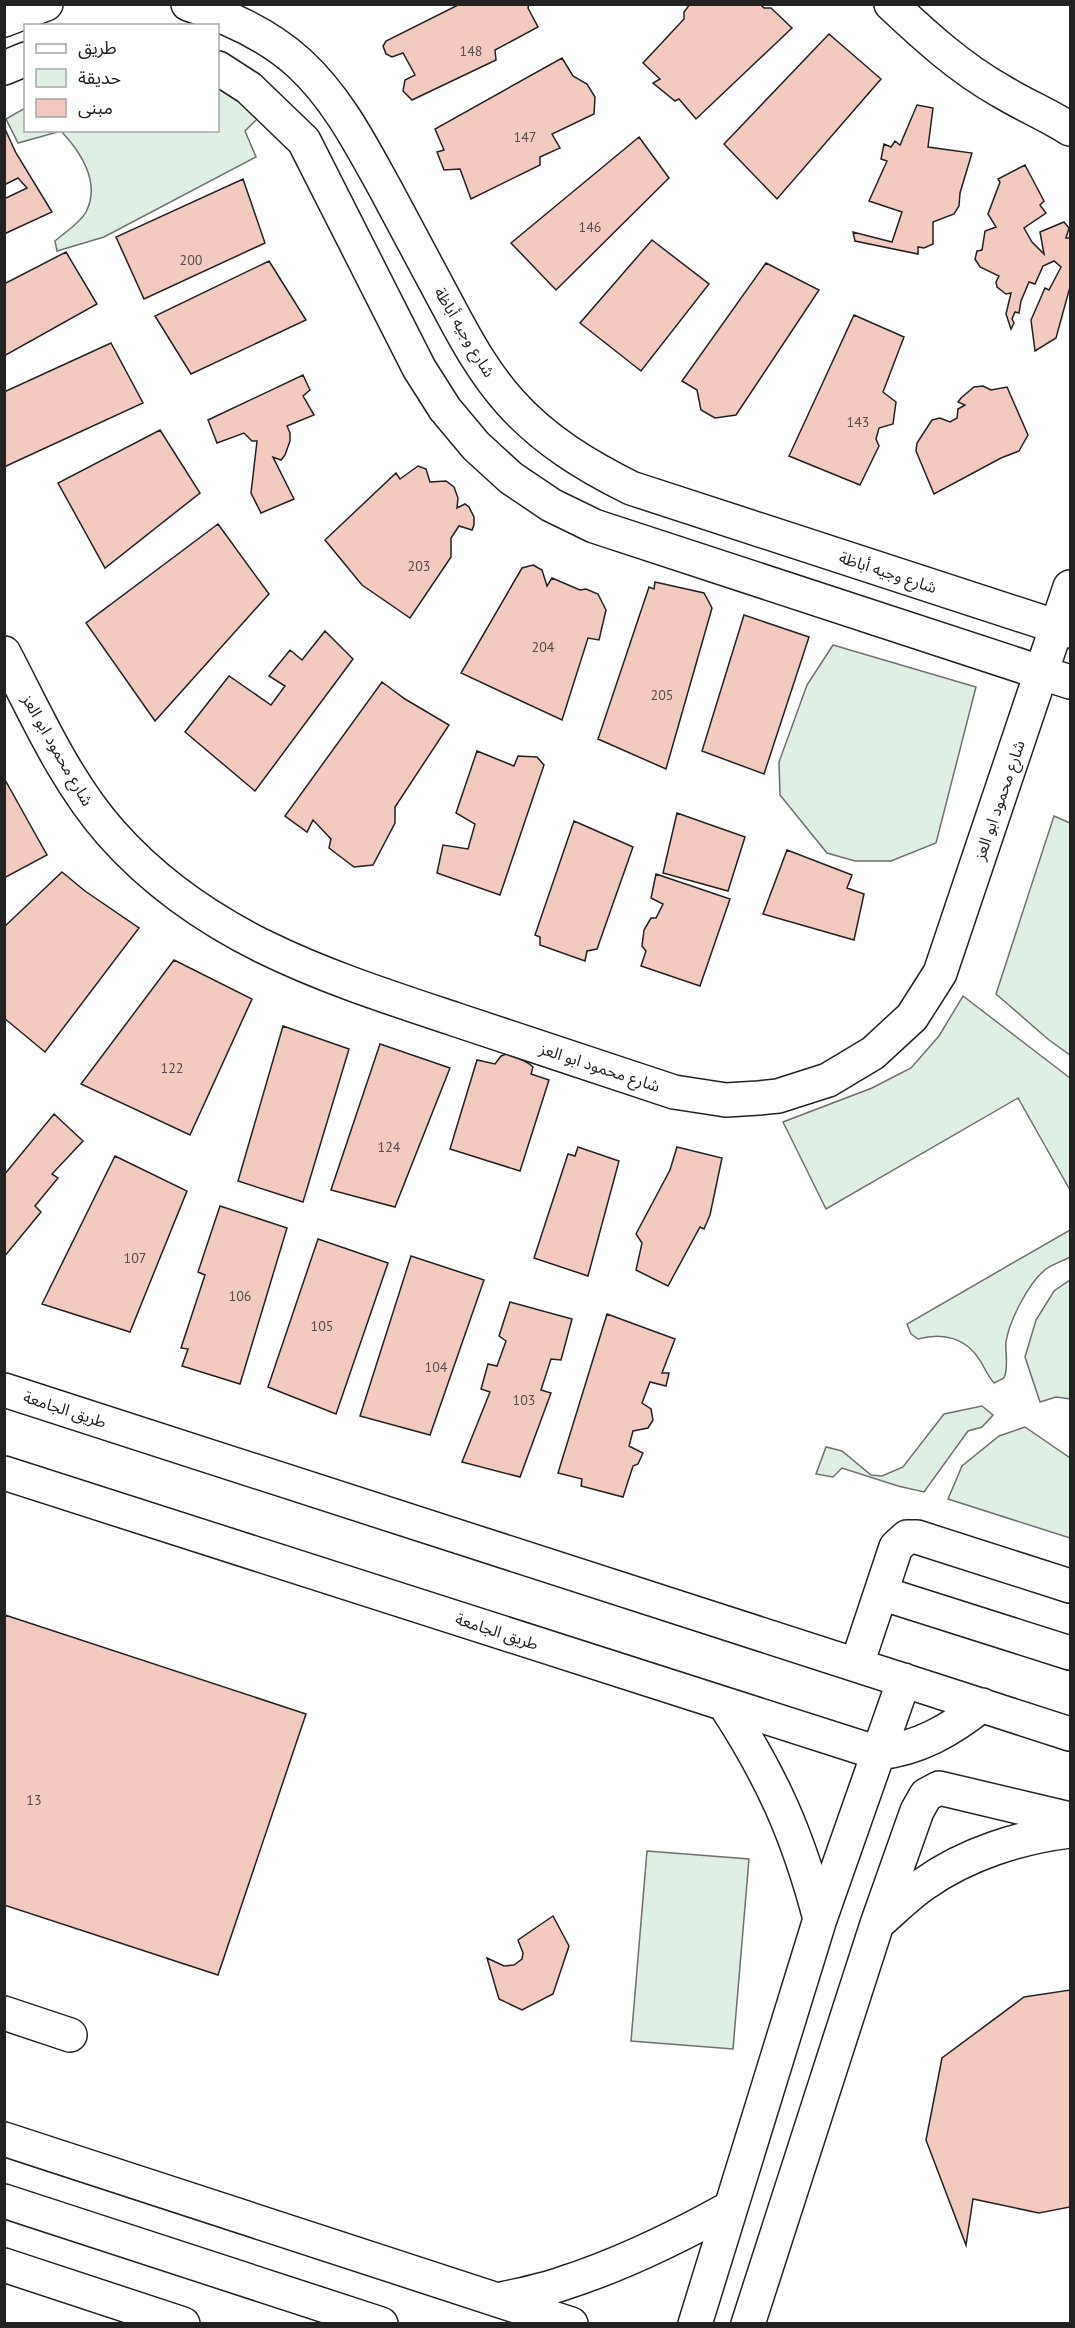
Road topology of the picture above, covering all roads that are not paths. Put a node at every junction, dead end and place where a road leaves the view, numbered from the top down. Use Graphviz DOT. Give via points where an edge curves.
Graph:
graph roads {
  1 [pos="46,4"];
  2 [pos="188,4"];
  3 [pos="891,4"];
  4 [pos="4,20"];
  5 [pos="24,60"];
  6 [pos="4,68"];
  7 [pos="219,69"];
  8 [pos="1071,129"];
  9 [pos="1071,587"];
  10 [pos="1064,629"];
  11 [pos="4,653"];
  12 [pos="1056,677"];
  13 [pos="4,1390"];
  14 [pos="4,1473"];
  15 [pos="1071,1586"];
  16 [pos="881,1593"];
  17 [pos="1071,1653"];
  18 [pos="857,1664"];
  19 [pos="904,1680"];
  20 [pos="725,1705"];
  21 [pos="982,1705"];
  22 [pos="1071,1734"];
  23 [pos="878,1753"];
  24 [pos="1071,1819"];
  25 [pos="1071,1831"];
  26 [pos="820,1919"];
  27 [pos="877,1924"];
  28 [pos="4,2013"];
  29 [pos="70,2035"];
  30 [pos="4,2139"];
  31 [pos="4,2201"];
  32 [pos="730,2208"];
  33 [pos="4,2265"];
  34 [pos="498,2300"];
  35 [pos="183,2324"];
  36 [pos="381,2324"];
  37 [pos="571,2324"];
  38 [pos="695,2324"];
  39 [pos="748,2324"];
  1 -- 4 [label="street"];
  2 -- 10 [label="street, شارع وجيه أباظة" via="262,35 299,63 330,95 479,361 509,401 545,436 586,465 631,488"];
  3 -- 8 [label="street" via="939,48 974,73"];
  5 -- 6 [label="street"];
  7 -- 12 [label="street" via="249,88 304,141 419,368 476,446 511,478 551,505 594,526"];
  9 -- 10 [label="street, شارع محمود ابو العز"];
  10 -- 12 [label="street, شارع محمود ابو العز"];
  11 -- 12 [label="street, شارع محمود ابو العز" via="77,789 147,871 189,905 235,933 335,980 674,1092 726,1100 778,1096 828,1080 873,1053 912,1017 940,973"];
  13 -- 18 [label="street, طريق الجامعة"];
  14 -- 20 [label="street, طريق الجامعة"];
  15 -- 16 [label="street" via="918,1537 907,1537 896,1547"];
  16 -- 17 [label="street"];
  16 -- 18 [label="street"];
  18 -- 19 [label="street, طريق الجامعة"];
  19 -- 21 [label="street, طريق الجامعة"];
  19 -- 23 [label="street"];
  20 -- 23 [label="street, طريق الجامعة"];
  20 -- 26 [label="street" via="773,1785 800,1851"];
  21 -- 22 [label="street, طريق الجامعة"];
  21 -- 23 [label="street, طريق الجامعة" via="942,1733 898,1751"];
  23 -- 26 [label="street"];
  24 -- 27 [label="street" via="939,1788 926,1796 917,1811"];
  25 -- 27 [label="street" via="1041,1834 980,1853 925,1884"];
  26 -- 32 [label="street"];
  27 -- 39 [label="street"];
  28 -- 29 [label="street"];
  30 -- 34 [label="street"];
  31 -- 36 [label="street"];
  32 -- 34 [label="street" via="618,2264 559,2285"];
  32 -- 38 [label="street"];
  33 -- 35 [label="street"];
  34 -- 37 [label="street"];
}
